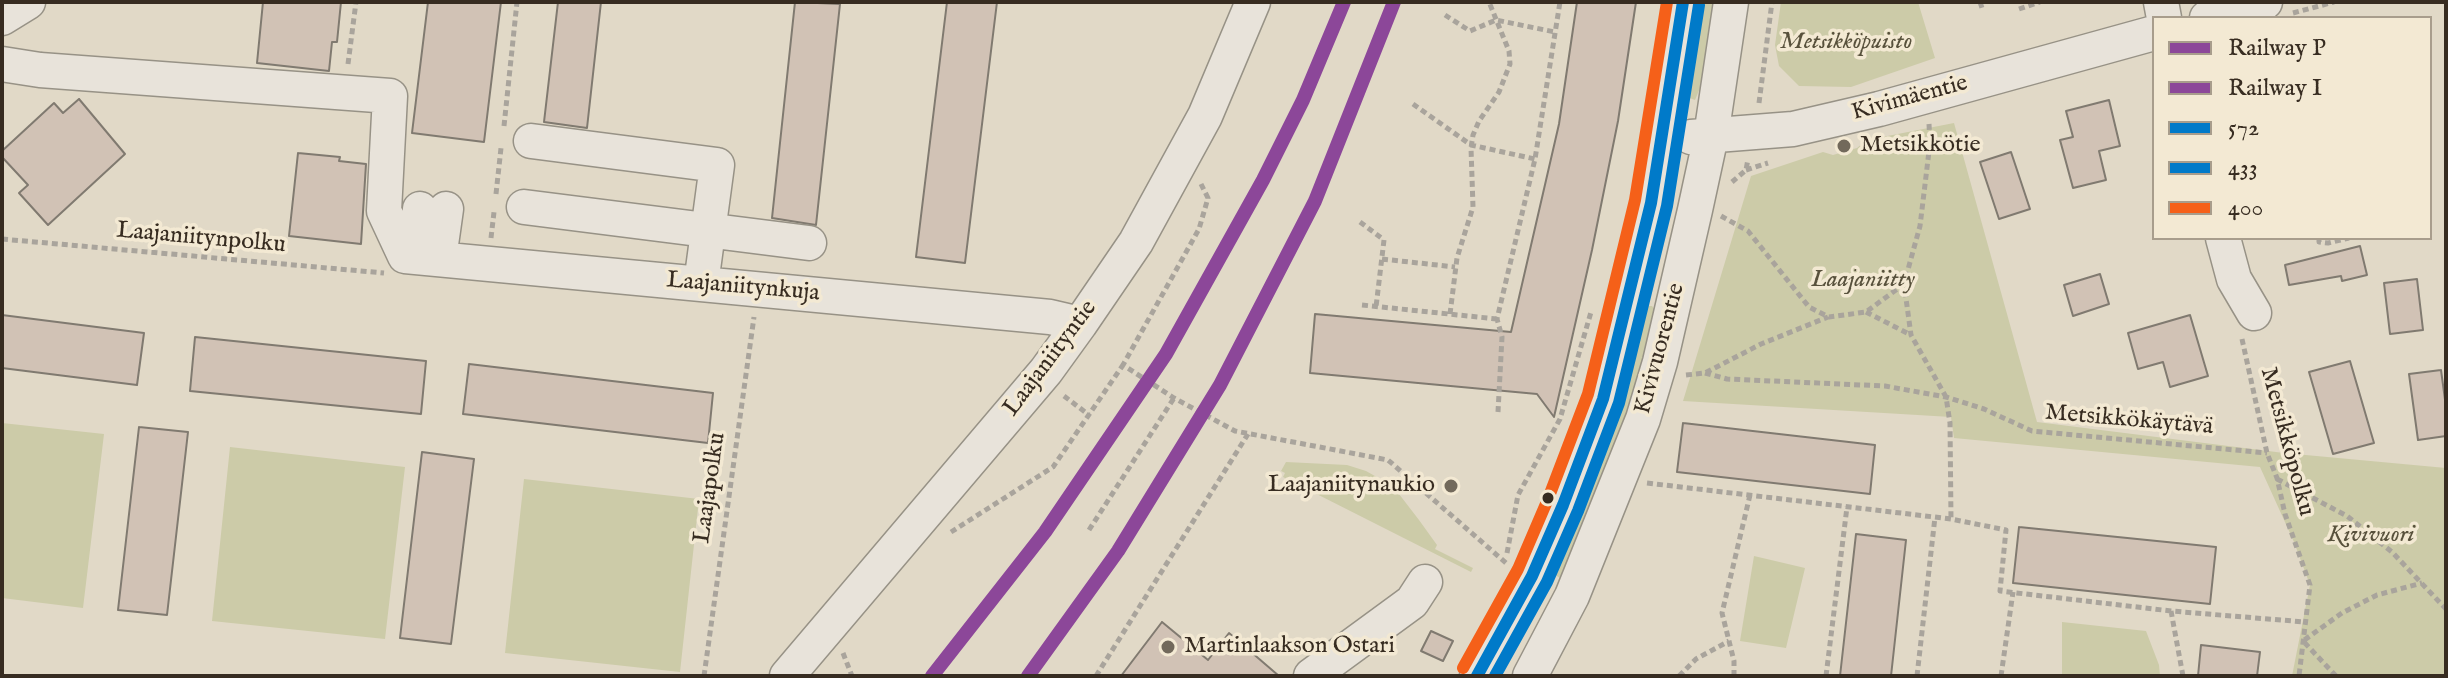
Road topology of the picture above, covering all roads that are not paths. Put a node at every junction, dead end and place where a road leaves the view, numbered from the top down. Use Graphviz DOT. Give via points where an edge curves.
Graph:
graph roads {
  1 [pos="28,2"];
  2 [pos="1253,2"];
  3 [pos="1683,2"];
  4 [pos="1731,2"];
  5 [pos="2276,8"];
  6 [pos="2221,16"];
  7 [pos="2,18"];
  8 [pos="2152,34"];
  9 [pos="2,64"];
  10 [pos="1711,136"];
  11 [pos="1662,138"];
  12 [pos="531,141"];
  13 [pos="524,207"];
  14 [pos="433,209"];
  15 [pos="709,230"];
  16 [pos="2224,240"];
  17 [pos="809,243"];
  18 [pos="414,262"];
  19 [pos="701,284"];
  20 [pos="2254,313"];
  21 [pos="1080,324"];
  22 [pos="1425,582"];
  23 [pos="787,676"];
  24 [pos="1311,676"];
  25 [pos="1477,676"];
  26 [pos="1530,676"];
  1 -- 7 [label="street"];
  2 -- 21 [label="street, Laajaniityntie" via="1205,116 1136,242"];
  3 -- 11 [label="street, Kivivuorentie"];
  4 -- 10 [label="street, Kivivuorentie"];
  5 -- 6 [label="street"];
  8 -- 10 [label="street, Kivimäentie" via="1793,129"];
  9 -- 18 [label="street" via="390,96 384,211"];
  10 -- 11 [label="street, Kivimäentie"];
  10 -- 26 [label="street, Kivivuorentie" via="1643,419 1572,596"];
  11 -- 25 [label="street, Kivivuorentie" via="1603,399 1532,576"];
  12 -- 15 [label="street" via="717,165"];
  13 -- 15 [label="street"];
  14 -- 18 [label="street"];
  15 -- 17 [label="street"];
  15 -- 19 [label="street"];
  16 -- 20 [label="street" via="2234,279"];
  18 -- 19 [label="street, Laajaniitynkuja"];
  19 -- 21 [label="street, Laajaniitynkuja"];
  21 -- 23 [label="street, Laajaniityntie"];
  22 -- 24 [label="street" via="1412,602"];
}
